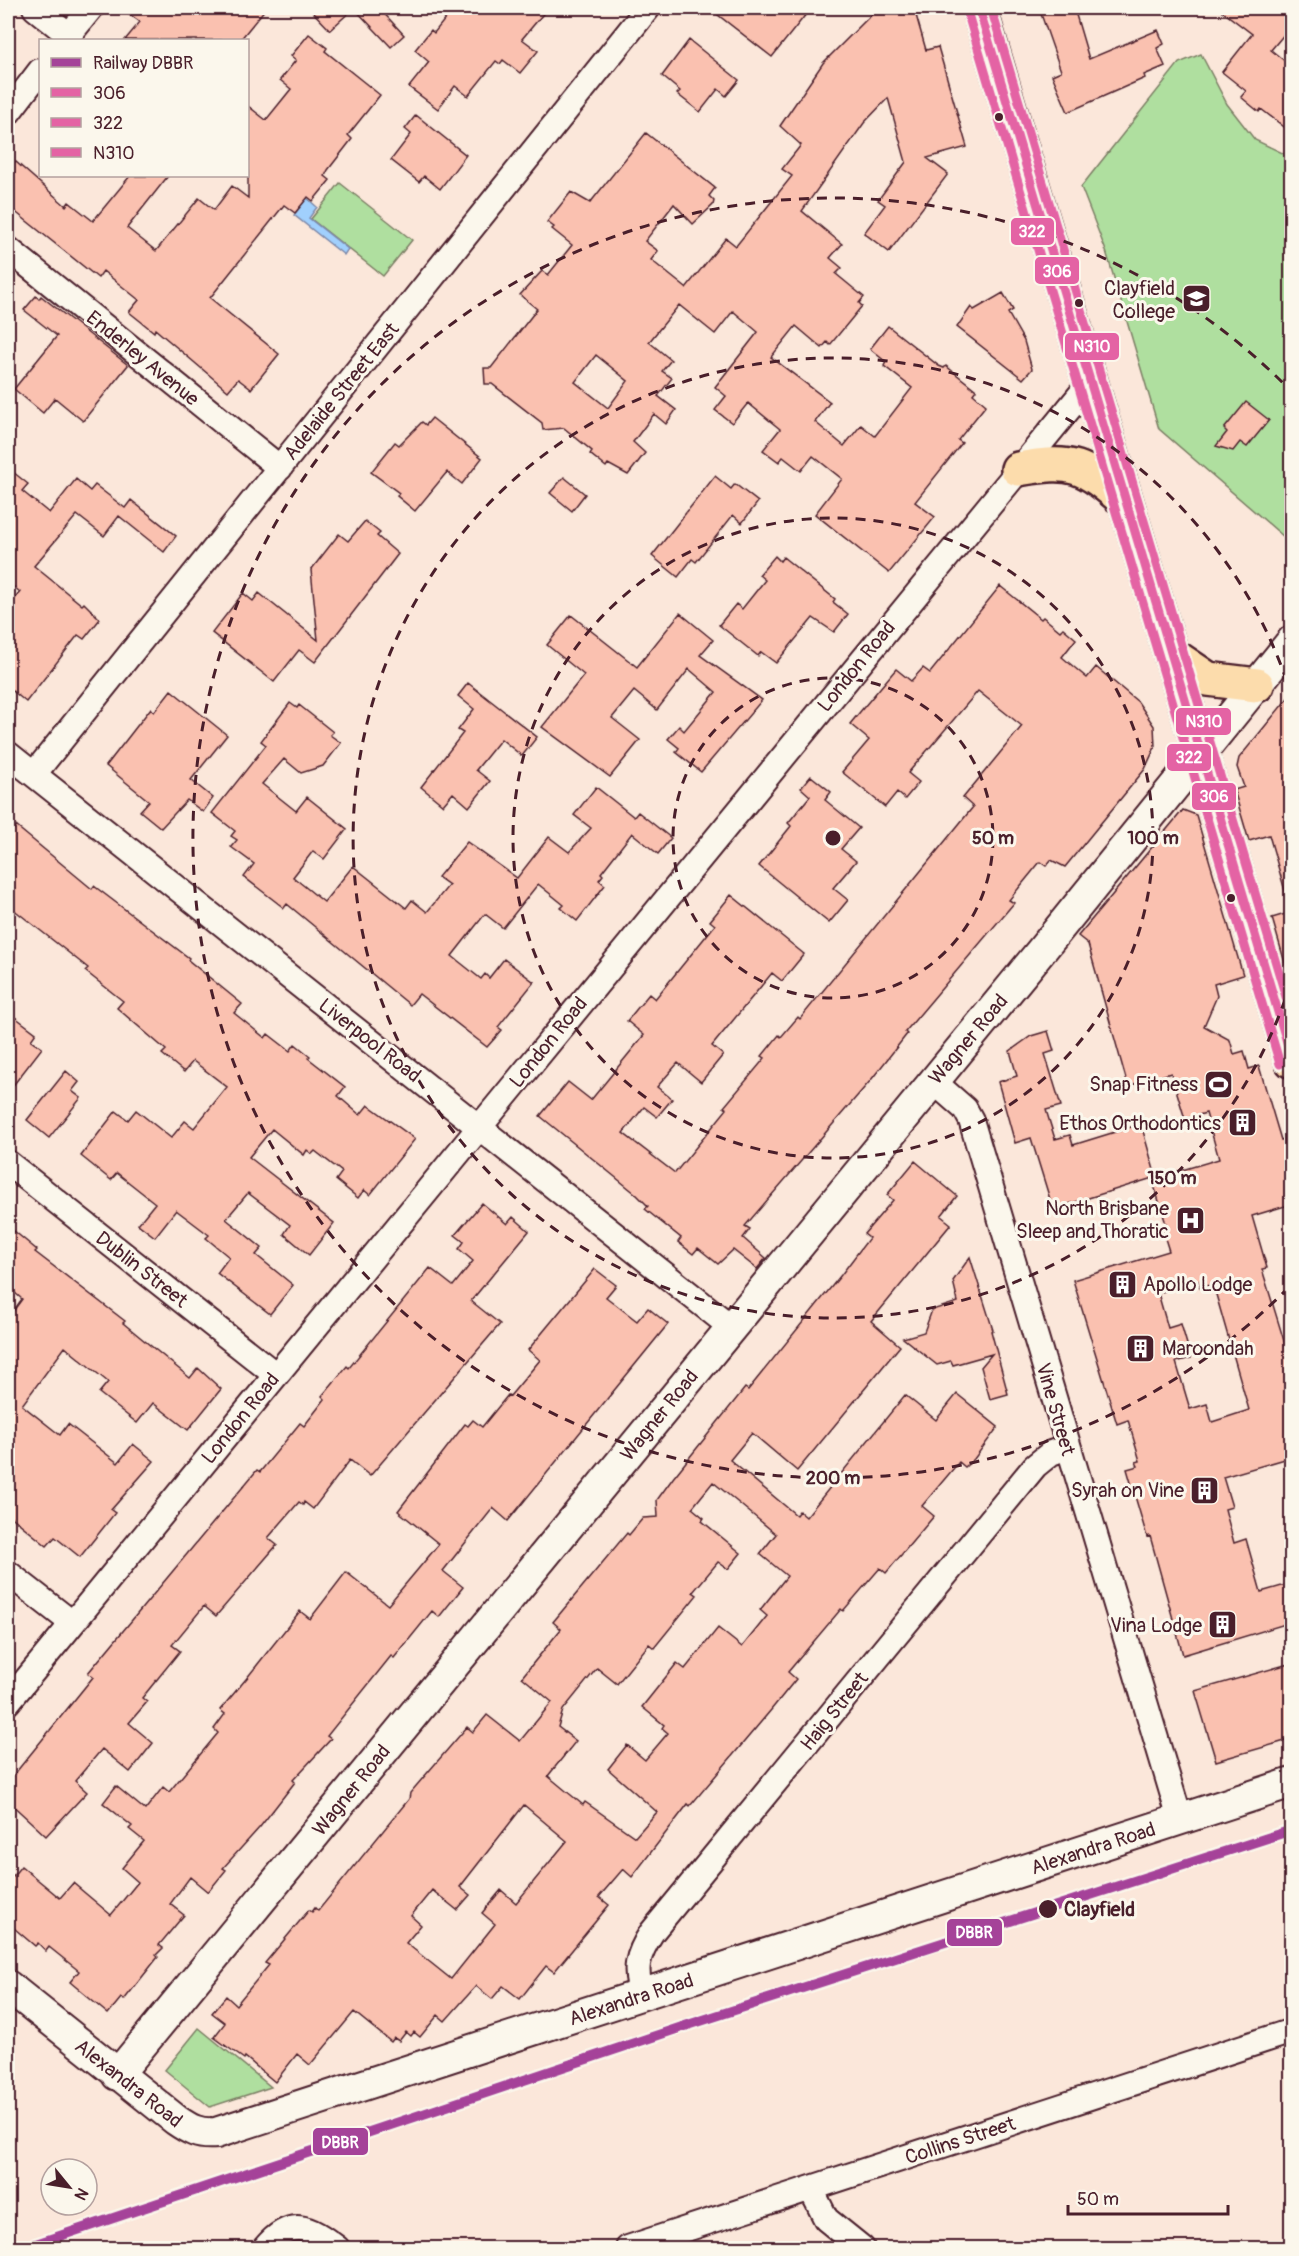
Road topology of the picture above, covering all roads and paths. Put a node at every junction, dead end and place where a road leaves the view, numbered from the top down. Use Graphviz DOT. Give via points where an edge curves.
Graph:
graph roads {
  1 [pos="35,8"];
  2 [pos="91,8"];
  3 [pos="648,8"];
  4 [pos="979,8"];
  5 [pos="67,38"];
  6 [pos="39,73"];
  7 [pos="8,113"];
  8 [pos="8,249"];
  9 [pos="1090,383"];
  10 [pos="280,468"];
  11 [pos="1018,469"];
  12 [pos="1125,501"];
  13 [pos="1291,644"];
  14 [pos="1171,654"];
  15 [pos="1257,685"];
  16 [pos="8,754"];
  17 [pos="1201,755"];
  18 [pos="34,774"];
  19 [pos="1292,1061"];
  20 [pos="933,1081"];
  21 [pos="479,1126"];
  22 [pos="8,1163"];
  23 [pos="731,1327"];
  24 [pos="276,1375"];
  25 [pos="1068,1447"];
  26 [pos="8,1573"];
  27 [pos="72,1623"];
  28 [pos="8,1702"];
  29 [pos="1292,1783"];
  30 [pos="1180,1819"];
  31 [pos="8,1986"];
  32 [pos="643,1995"];
  33 [pos="1292,2031"];
  34 [pos="117,2075"];
  35 [pos="811,2189"];
  36 [pos="265,2248"];
  37 [pos="337,2248"];
  38 [pos="628,2248"];
  39 [pos="862,2248"];
  1 -- 5 [label="street"];
  2 -- 5 [label="street"];
  3 -- 10 [label="street, Adelaide Street East"];
  4 -- 9 [label="highway"];
  6 -- 7 [label="street"];
  8 -- 10 [label="street, Enderley Avenue"];
  9 -- 11 [label="street, London Road"];
  9 -- 12 [label="highway"];
  10 -- 18 [label="street, Adelaide Street East"];
  11 -- 12 [label="highway" via="1048,464 1076,467 1094,475"];
  11 -- 21 [label="street, London Road"];
  12 -- 14 [label="highway"];
  13 -- 15 [label="street, Wagner Road"];
  14 -- 15 [label="highway" via="1208,680"];
  14 -- 17 [label="highway"];
  15 -- 17 [label="street, Wagner Road"];
  16 -- 18 [label="street, Liverpool Road"];
  17 -- 19 [label="highway"];
  17 -- 20 [label="street, Wagner Road"];
  18 -- 21 [label="street, Liverpool Road"];
  20 -- 23 [label="street, Wagner Road"];
  20 -- 25 [label="street, Vine Street" via="965,1109 971,1120"];
  21 -- 23 [label="street, Liverpool Road"];
  21 -- 24 [label="street, London Road"];
  22 -- 24 [label="street, Dublin Street"];
  23 -- 34 [label="street, Wagner Road"];
  24 -- 27 [label="street, London Road"];
  25 -- 30 [label="street, Vine Street"];
  25 -- 32 [label="street, Haig Street" via="1051,1453 1035,1466 652,1932 636,1961"];
  26 -- 27 [label="street"];
  27 -- 28 [label="street, London Road"];
  29 -- 30 [label="street, Alexandra Road"];
  30 -- 32 [label="street, Alexandra Road"];
  31 -- 34 [label="street, Alexandra Road"];
  32 -- 34 [label="street, Alexandra Road" via="205,2135 192,2131"];
  33 -- 35 [label="street, Collins Street"];
  35 -- 38 [label="street, Collins Street"];
  35 -- 39 [label="street" via="826,2219"];
  36 -- 37 [label="street" via="276,2235 292,2228 315,2232"];
}
